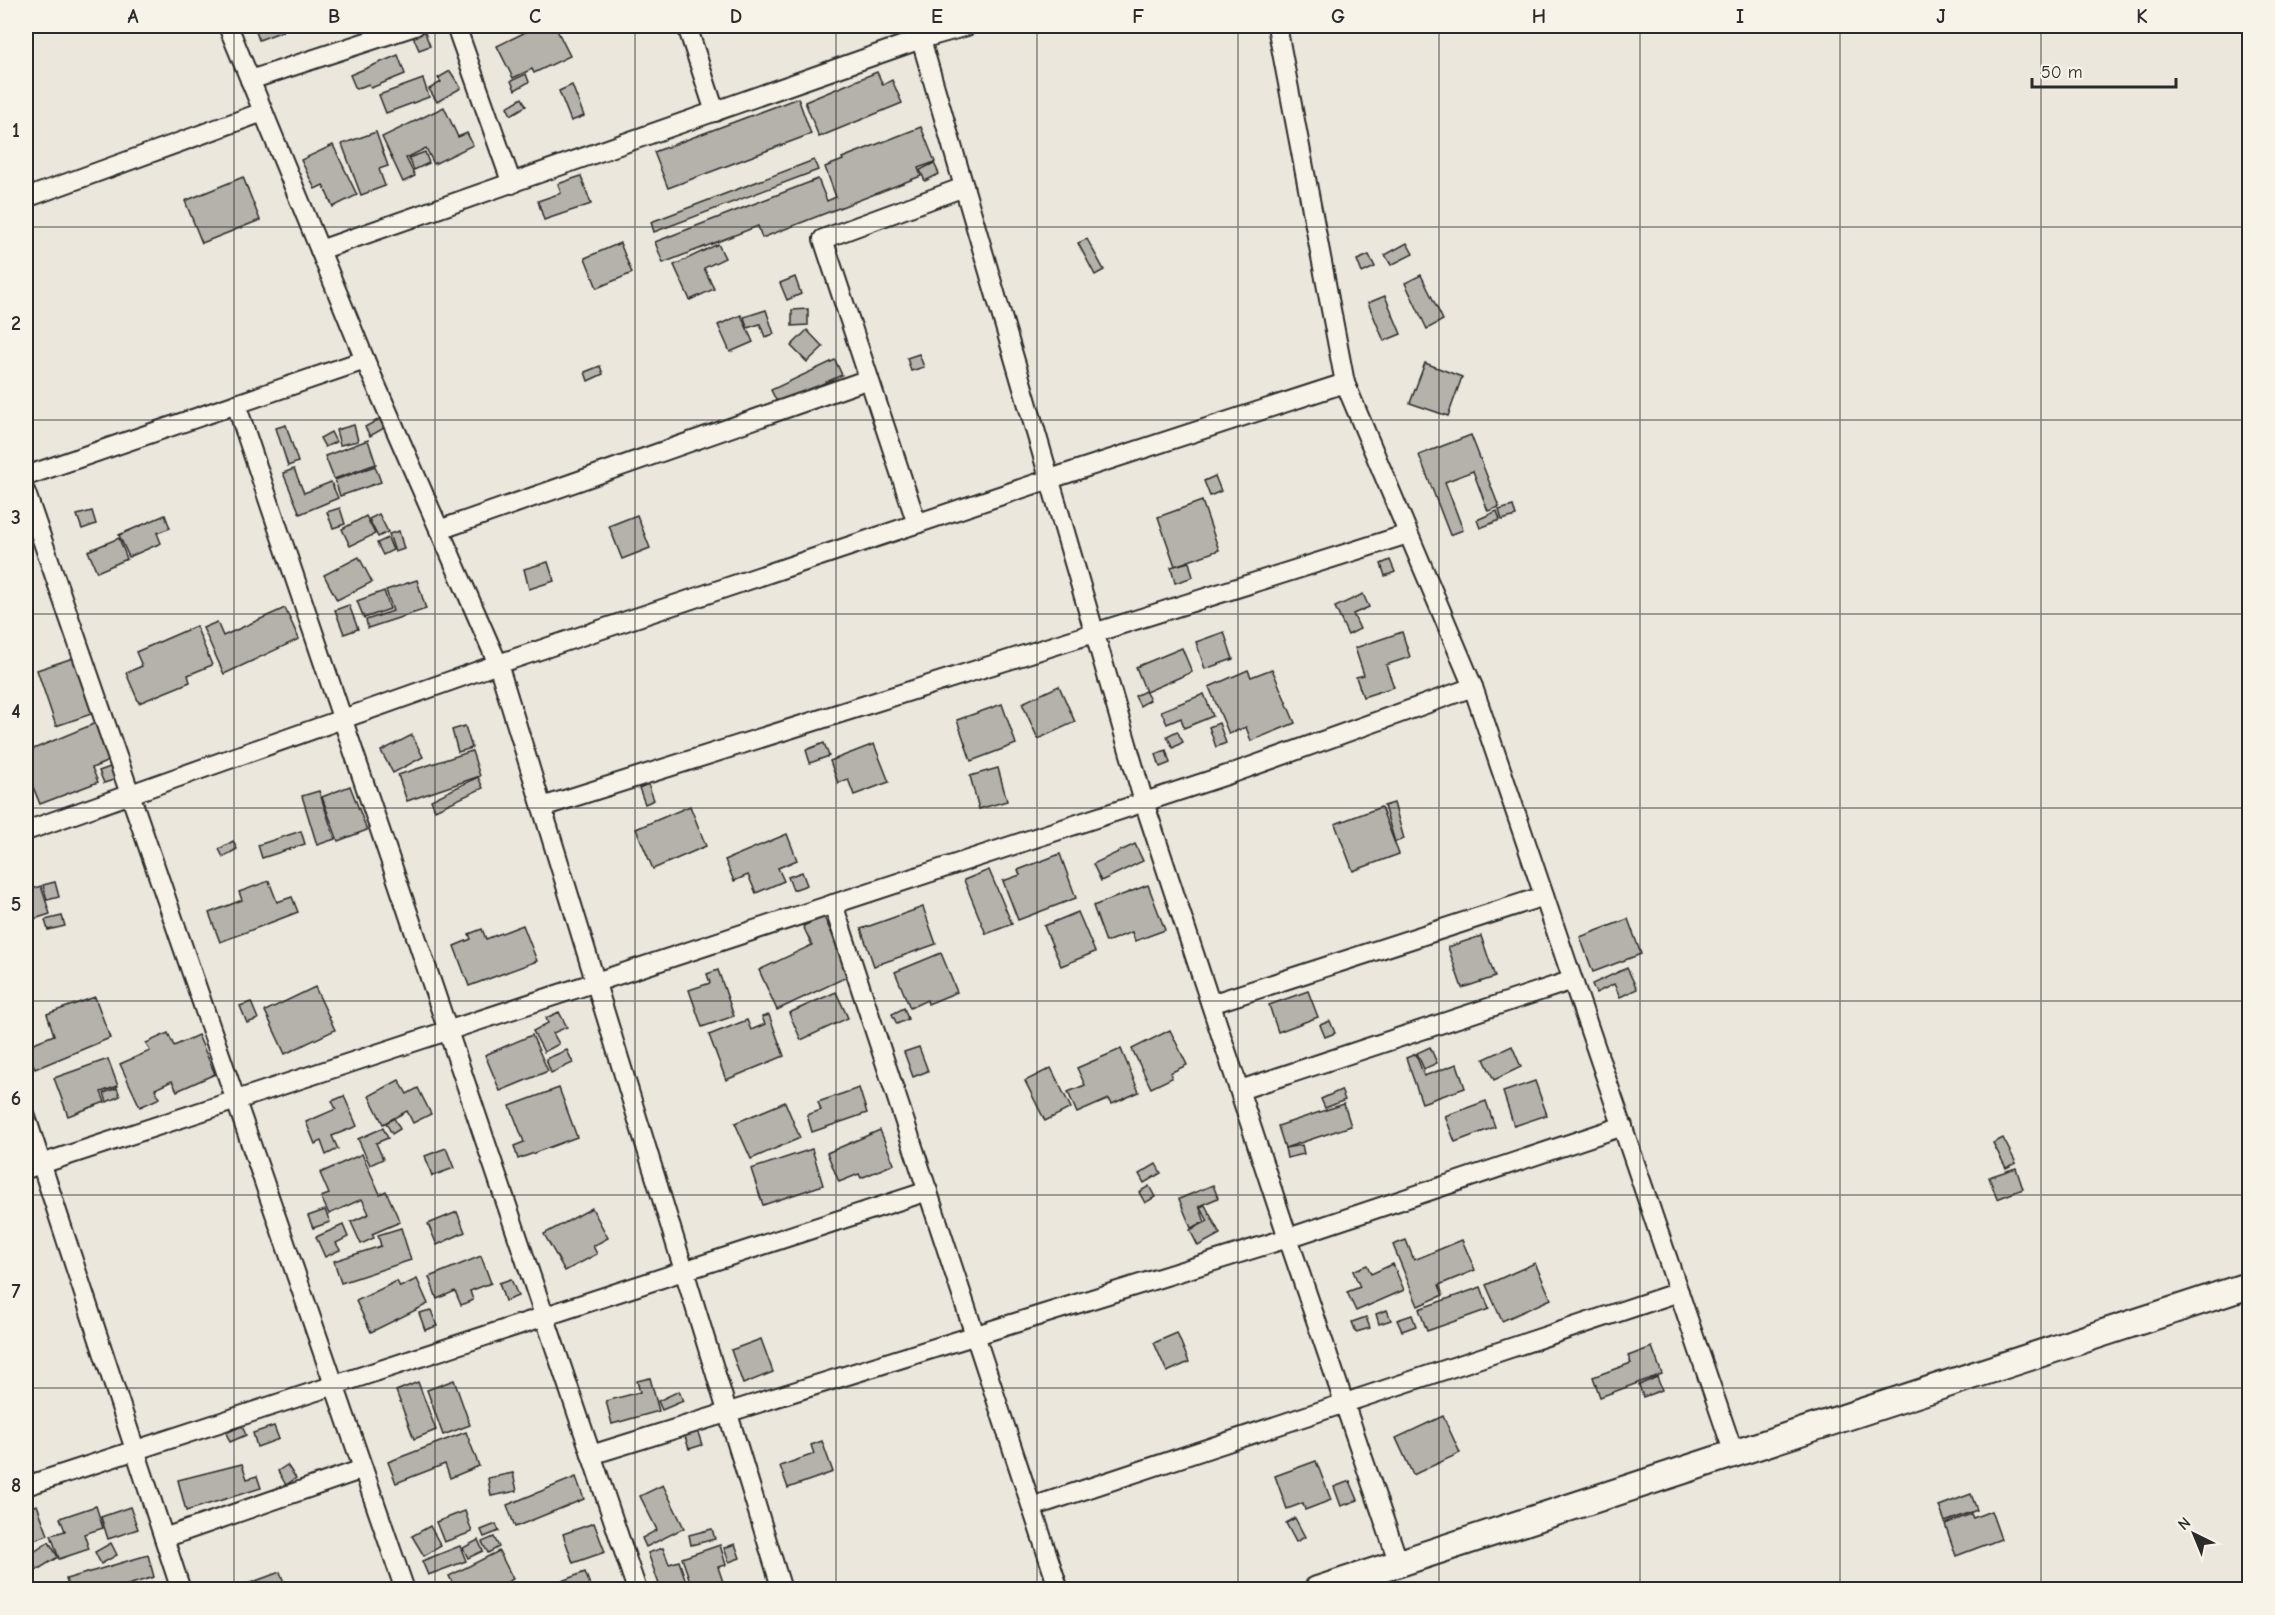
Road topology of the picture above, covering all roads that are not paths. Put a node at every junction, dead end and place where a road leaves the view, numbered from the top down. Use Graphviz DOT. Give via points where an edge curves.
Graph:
graph roads {
  1 [pos="228,26"];
  2 [pos="415,26"];
  3 [pos="456,26"];
  4 [pos="687,26"];
  5 [pos="967,26"];
  6 [pos="1277,26"];
  7 [pos="919,32"];
  8 [pos="250,80"];
  9 [pos="263,112"];
  10 [pos="715,112"];
  11 [pos="512,184"];
  12 [pos="964,187"];
  13 [pos="26,198"];
  14 [pos="320,250"];
  15 [pos="364,360"];
  16 [pos="869,379"];
  17 [pos="1345,383"];
  18 [pos="236,404"];
  19 [pos="26,476"];
  20 [pos="1050,479"];
  21 [pos="26,493"];
  22 [pos="917,524"];
  23 [pos="439,530"];
  24 [pos="1408,534"];
  25 [pos="1095,633"];
  26 [pos="498,664"];
  27 [pos="1473,687"];
  28 [pos="342,719"];
  29 [pos="130,794"];
  30 [pos="1144,802"];
  31 [pos="542,807"];
  32 [pos="26,831"];
  33 [pos="1544,896"];
  34 [pos="834,904"];
  35 [pos="1573,980"];
  36 [pos="596,982"];
  37 [pos="1211,1004"];
  38 [pos="448,1030"];
  39 [pos="1240,1090"];
  40 [pos="236,1100"];
  41 [pos="26,1117"];
  42 [pos="1623,1126"];
  43 [pos="33,1167"];
  44 [pos="928,1191"];
  45 [pos="1288,1238"];
  46 [pos="684,1270"];
  47 [pos="2250,1285"];
  48 [pos="1679,1292"];
  49 [pos="544,1316"];
  50 [pos="975,1335"];
  51 [pos="334,1384"];
  52 [pos="1345,1403"];
  53 [pos="728,1412"];
  54 [pos="135,1449"];
  55 [pos="1734,1454"];
  56 [pos="591,1455"];
  57 [pos="363,1469"];
  58 [pos="26,1486"];
  59 [pos="1032,1507"];
  60 [pos="164,1538"];
  61 [pos="1399,1564"];
  62 [pos="181,1590"];
  63 [pos="405,1590"];
  64 [pos="637,1590"];
  65 [pos="782,1590"];
  66 [pos="1059,1590"];
  67 [pos="1317,1590"];
  1 -- 8 [label="street"];
  2 -- 8 [label="street"];
  3 -- 11 [label="street"];
  4 -- 10 [label="street"];
  5 -- 7 [label="street"];
  6 -- 17 [label="street"];
  7 -- 10 [label="street"];
  7 -- 12 [label="street"];
  8 -- 9 [label="street"];
  9 -- 13 [label="street"];
  9 -- 14 [label="street"];
  10 -- 11 [label="street"];
  11 -- 14 [label="street"];
  12 -- 16 [label="street" via="823,239"];
  12 -- 20 [label="street"];
  14 -- 15 [label="street"];
  15 -- 18 [label="street"];
  15 -- 23 [label="street"];
  16 -- 22 [label="street"];
  16 -- 23 [label="street"];
  17 -- 20 [label="street"];
  17 -- 24 [label="street"];
  18 -- 19 [label="street"];
  18 -- 28 [label="street"];
  20 -- 22 [label="street"];
  20 -- 25 [label="street"];
  21 -- 29 [label="street"];
  22 -- 26 [label="street"];
  23 -- 26 [label="street"];
  24 -- 25 [label="street"];
  24 -- 27 [label="street"];
  25 -- 30 [label="street"];
  25 -- 31 [label="street"];
  26 -- 28 [label="street"];
  26 -- 31 [label="street"];
  27 -- 30 [label="street"];
  27 -- 33 [label="street"];
  28 -- 29 [label="street"];
  28 -- 38 [label="street"];
  29 -- 32 [label="street"];
  29 -- 40 [label="street"];
  30 -- 34 [label="street"];
  30 -- 37 [label="street"];
  31 -- 36 [label="street"];
  33 -- 35 [label="street"];
  33 -- 37 [label="street"];
  34 -- 36 [label="street"];
  34 -- 44 [label="street"];
  35 -- 39 [label="street"];
  35 -- 42 [label="street"];
  36 -- 38 [label="street"];
  36 -- 46 [label="street"];
  37 -- 39 [label="street"];
  38 -- 40 [label="street"];
  38 -- 49 [label="street"];
  39 -- 45 [label="street"];
  40 -- 43 [label="street"];
  40 -- 51 [label="street"];
  41 -- 43 [label="street"];
  42 -- 45 [label="street"];
  42 -- 48 [label="street"];
  43 -- 54 [label="street"];
  44 -- 46 [label="street"];
  44 -- 50 [label="street"];
  45 -- 50 [label="street"];
  45 -- 52 [label="street"];
  46 -- 49 [label="street"];
  46 -- 53 [label="street"];
  47 -- 55 [label="main road"];
  48 -- 52 [label="street"];
  48 -- 55 [label="street"];
  49 -- 51 [label="street"];
  49 -- 56 [label="street"];
  50 -- 53 [label="street"];
  50 -- 59 [label="street"];
  51 -- 54 [label="street"];
  51 -- 57 [label="street"];
  52 -- 59 [label="street"];
  52 -- 61 [label="street"];
  53 -- 56 [label="street"];
  53 -- 65 [label="street"];
  54 -- 58 [label="street"];
  54 -- 60 [label="street"];
  55 -- 61 [label="main road"];
  56 -- 64 [label="street"];
  57 -- 60 [label="street"];
  57 -- 63 [label="street"];
  59 -- 66 [label="street"];
  60 -- 62 [label="street"];
  61 -- 67 [label="main road"];
}
